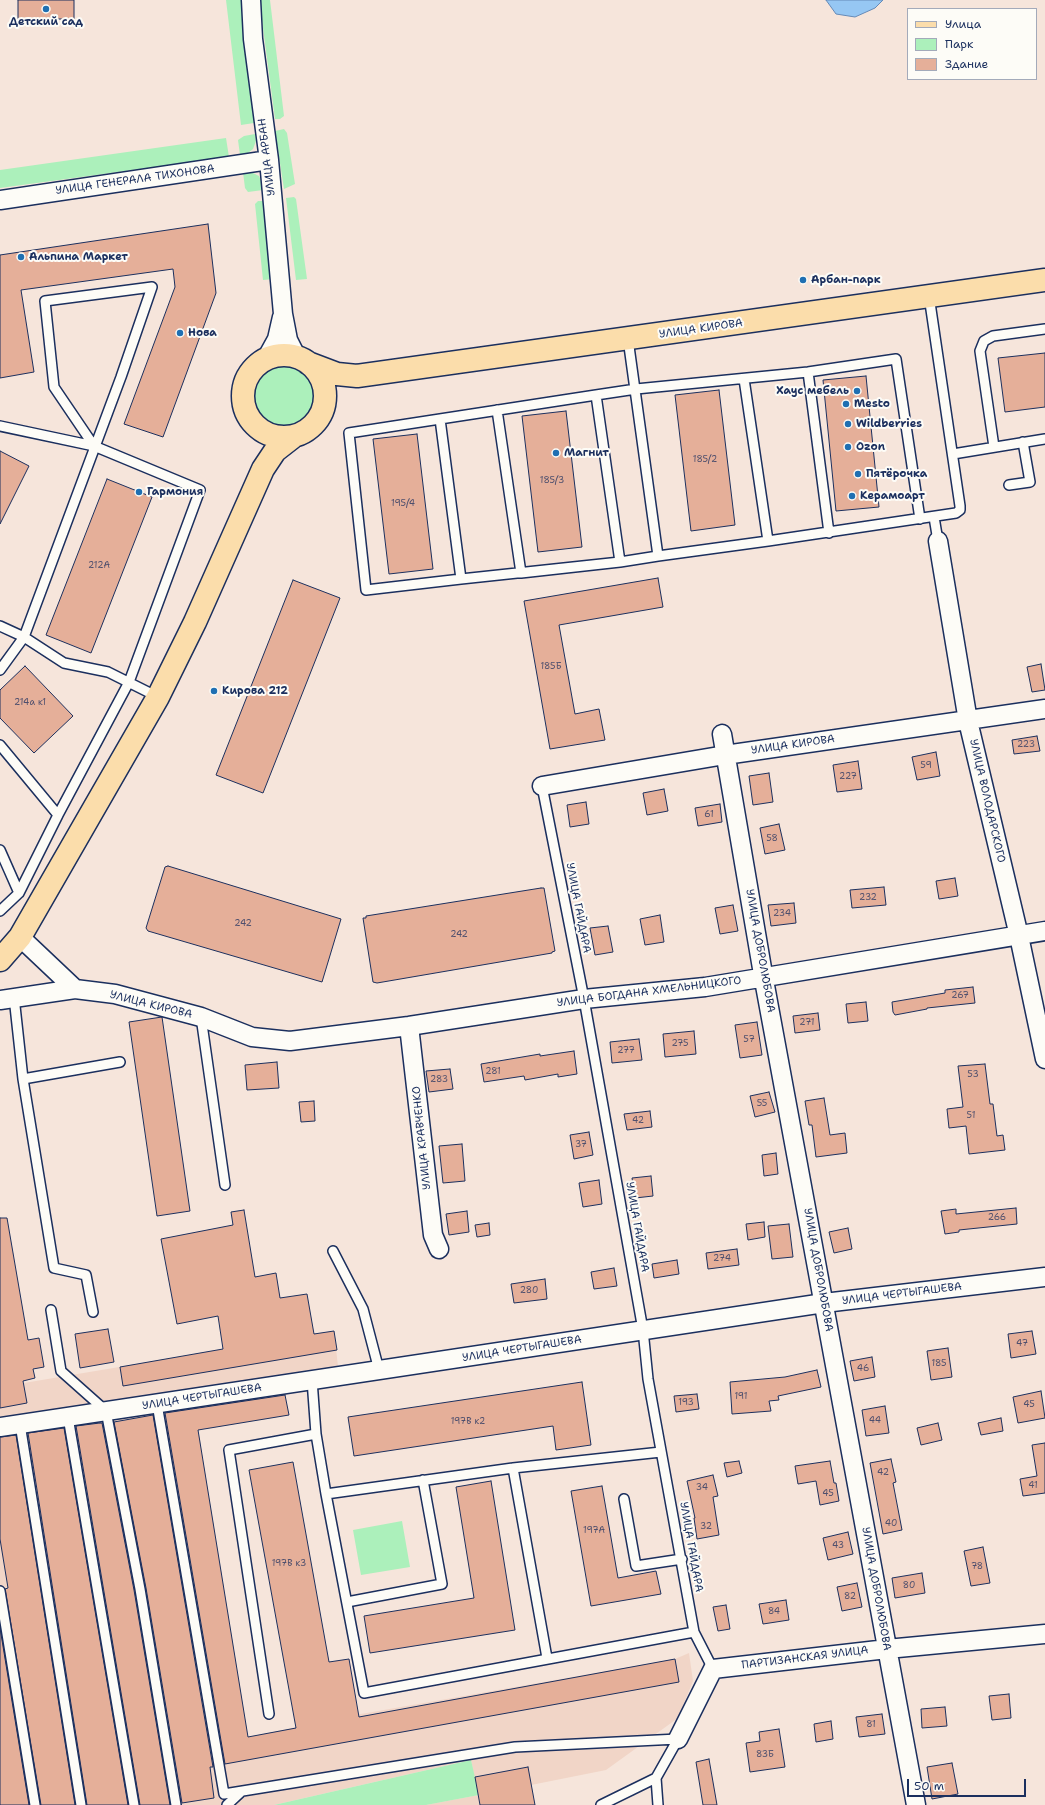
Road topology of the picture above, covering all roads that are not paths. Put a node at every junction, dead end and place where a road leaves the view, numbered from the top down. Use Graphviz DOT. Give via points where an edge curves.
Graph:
graph roads {
  1 [pos="251,0"];
  2 [pos="269,160"];
  3 [pos="0,200"];
  4 [pos="1045,280"];
  5 [pos="929,296"];
  6 [pos="283,314"];
  7 [pos="1045,330"];
  8 [pos="628,339"];
  9 [pos="266,359"];
  10 [pos="302,360"];
  11 [pos="808,372"];
  12 [pos="357,376"];
  13 [pos="744,379"];
  14 [pos="636,389"];
  15 [pos="596,395"];
  16 [pos="325,401"];
  17 [pos="497,410"];
  18 [pos="440,419"];
  19 [pos="0,426"];
  20 [pos="256,427"];
  21 [pos="293,437"];
  22 [pos="1045,439"];
  23 [pos="1023,442"];
  24 [pos="94,446"];
  25 [pos="994,447"];
  26 [pos="953,454"];
  27 [pos="263,469"];
  28 [pos="1009,485"];
  29 [pos="934,517"];
  30 [pos="920,519"];
  31 [pos="829,533"];
  32 [pos="768,541"];
  33 [pos="938,541"];
  34 [pos="658,556"];
  35 [pos="620,562"];
  36 [pos="461,579"];
  37 [pos="0,626"];
  38 [pos="24,637"];
  39 [pos="0,670"];
  40 [pos="129,682"];
  41 [pos="158,698"];
  42 [pos="1045,709"];
  43 [pos="968,721"];
  44 [pos="722,734"];
  45 [pos="0,745"];
  46 [pos="725,755"];
  47 [pos="542,786"];
  48 [pos="58,815"];
  49 [pos="0,850"];
  50 [pos="19,893"];
  51 [pos="0,911"];
  52 [pos="1045,931"];
  53 [pos="1019,936"];
  54 [pos="20,937"];
  55 [pos="0,960"];
  56 [pos="764,978"];
  57 [pos="75,989"];
  58 [pos="7,998"];
  59 [pos="584,999"];
  60 [pos="201,1017"];
  61 [pos="409,1026"];
  62 [pos="252,1037"];
  63 [pos="1045,1059"];
  64 [pos="120,1062"];
  65 [pos="23,1079"];
  66 [pos="225,1185"];
  67 [pos="439,1249"];
  68 [pos="333,1251"];
  69 [pos="1045,1277"];
  70 [pos="824,1303"];
  71 [pos="51,1310"];
  72 [pos="93,1312"];
  73 [pos="643,1330"];
  74 [pos="379,1370"];
  75 [pos="312,1380"];
  76 [pos="157,1404"];
  77 [pos="106,1411"];
  78 [pos="68,1417"];
  79 [pos="20,1424"];
  80 [pos="0,1427"];
  81 [pos="316,1434"];
  82 [pos="662,1452"];
  83 [pos="513,1468"];
  84 [pos="423,1480"];
  85 [pos="326,1494"];
  86 [pos="624,1498"];
  87 [pos="682,1560"];
  88 [pos="0,1591"];
  89 [pos="346,1602"];
  90 [pos="694,1632"];
  91 [pos="1045,1634"];
  92 [pos="887,1649"];
  93 [pos="547,1658"];
  94 [pos="714,1669"];
  95 [pos="269,1714"];
  96 [pos="678,1739"];
  97 [pos="656,1778"];
  98 [pos="243,1791"];
  99 [pos="35,1805"];
  100 [pos="82,1805"];
  101 [pos="134,1805"];
  102 [pos="176,1805"];
  103 [pos="227,1805"];
  104 [pos="601,1805"];
  105 [pos="658,1805"];
  106 [pos="916,1805"];
  1 -- 2 [label="street, УЛИЦА АРБАН" via="253,40"];
  2 -- 3 [label="street, УЛИЦА ГЕНЕРАЛА ТИХОНОВА"];
  2 -- 6 [label="street, УЛИЦА АРБАН"];
  4 -- 5 [label="main road, УЛИЦА КИРОВА"];
  5 -- 8 [label="main road, УЛИЦА КИРОВА"];
  5 -- 26 [label="lane"];
  6 -- 9 [label="street" via="277,338"];
  6 -- 10 [label="street" via="288,340"];
  7 -- 25 [label="lane" via="993,336 984,341 980,351"];
  8 -- 12 [label="main road, УЛИЦА КИРОВА"];
  8 -- 14 [label="lane"];
  9 -- 10 [label="main road" via="279,355"];
  9 -- 20 [label="main road" via="251,372 244,387 245,409"];
  10 -- 12 [label="main road" via="337,374"];
  10 -- 16 [label="main road" via="320,376"];
  11 -- 13 [label="lane"];
  11 -- 30 [label="lane" via="896,359"];
  11 -- 31 [label="lane"];
  12 -- 16 [label="main road" via="340,386"];
  13 -- 14 [label="lane"];
  13 -- 32 [label="lane"];
  14 -- 15 [label="lane"];
  14 -- 34 [label="lane"];
  15 -- 17 [label="lane"];
  15 -- 35 [label="lane"];
  16 -- 21 [label="main road" via="315,424"];
  17 -- 18 [label="lane"];
  17 -- 35 [label="lane" via="521,573"];
  18 -- 36 [label="lane"];
  18 -- 36 [label="lane" via="349,433 366,590"];
  19 -- 24 [label="lane"];
  20 -- 21 [label="main road" via="277,437"];
  20 -- 27 [label="main road" via="262,444"];
  21 -- 27 [label="main road" via="276,451"];
  22 -- 23 [label="lane"];
  23 -- 25 [label="lane"];
  23 -- 28 [label="lane" via="1030,482"];
  24 -- 24 [label="lane" via="121,377 152,287 45,301 54,387"];
  24 -- 38 [label="lane"];
  24 -- 40 [label="lane" via="200,490"];
  25 -- 26 [label="lane"];
  26 -- 29 [label="lane" via="960,510"];
  27 -- 41 [label="main road"];
  29 -- 30 [label="lane"];
  29 -- 33 [label="lane"];
  30 -- 31 [label="lane"];
  31 -- 32 [label="lane"];
  32 -- 34 [label="lane"];
  33 -- 43 [label="street, УЛИЦА ВОЛОДАРСКОГО"];
  34 -- 35 [label="lane"];
  35 -- 36 [label="lane"];
  37 -- 38 [label="lane"];
  38 -- 39 [label="lane"];
  38 -- 40 [label="lane" via="64,663 108,672"];
  40 -- 41 [label="lane"];
  40 -- 48 [label="lane"];
  41 -- 54 [label="main road"];
  42 -- 43 [label="street, УЛИЦА КИРОВА"];
  43 -- 46 [label="street, УЛИЦА КИРОВА"];
  43 -- 53 [label="street, УЛИЦА ВОЛОДАРСКОГО"];
  44 -- 46 [label="street, УЛИЦА ДОБРОЛЮБОВА"];
  45 -- 48 [label="lane"];
  46 -- 47 [label="street, УЛИЦА КИРОВА"];
  46 -- 56 [label="street, УЛИЦА ДОБРОЛЮБОВА"];
  47 -- 59 [label="lane, УЛИЦА ГАЙДАРА"];
  48 -- 50 [label="lane"];
  49 -- 50 [label="lane"];
  50 -- 51 [label="lane"];
  52 -- 53 [label="street, УЛИЦА БОГДАНА ХМЕЛЬНИЦКОГО"];
  53 -- 56 [label="street, УЛИЦА БОГДАНА ХМЕЛЬНИЦКОГО"];
  53 -- 63 [label="street, УЛИЦА ВОЛОДАРСКОГО"];
  54 -- 55 [label="main road"];
  54 -- 57 [label="street"];
  56 -- 59 [label="street, УЛИЦА БОГДАНА ХМЕЛЬНИЦКОГО" via="705,987"];
  56 -- 70 [label="street, УЛИЦА ДОБРОЛЮБОВА"];
  57 -- 58 [label="street, УЛИЦА КИРОВА"];
  57 -- 60 [label="street, УЛИЦА КИРОВА" via="115,994"];
  58 -- 65 [label="lane"];
  59 -- 61 [label="street, УЛИЦА БОГДАНА ХМЕЛЬНИЦКОГО"];
  59 -- 73 [label="lane, УЛИЦА ГАЙДАРА"];
  60 -- 62 [label="street, УЛИЦА КИРОВА"];
  60 -- 66 [label="lane"];
  61 -- 62 [label="street, УЛИЦА БОГДАНА ХМЕЛЬНИЦКОГО" via="290,1041"];
  61 -- 67 [label="street, УЛИЦА КРАВЧЕНКО" via="433,1235"];
  64 -- 65 [label="lane"];
  65 -- 72 [label="lane" via="54,1268 86,1276"];
  68 -- 74 [label="lane" via="364,1309"];
  69 -- 70 [label="street, УЛИЦА ЧЕРТЫГАШЕВА"];
  70 -- 73 [label="street, УЛИЦА ЧЕРТЫГАШЕВА"];
  70 -- 92 [label="street, УЛИЦА ДОБРОЛЮБОВА"];
  71 -- 77 [label="lane" via="62,1371"];
  73 -- 74 [label="street, УЛИЦА ЧЕРТЫГАШЕВА"];
  73 -- 82 [label="lane, УЛИЦА ГАЙДАРА" via="648,1380"];
  74 -- 75 [label="street, УЛИЦА ЧЕРТЫГАШЕВА"];
  75 -- 76 [label="street, УЛИЦА ЧЕРТЫГАШЕВА"];
  75 -- 81 [label="lane"];
  76 -- 77 [label="street, УЛИЦА ЧЕРТЫГАШЕВА"];
  76 -- 98 [label="lane" via="224,1794"];
  77 -- 78 [label="street, УЛИЦА ЧЕРТЫГАШЕВА"];
  77 -- 102 [label="lane" via="140,1589"];
  78 -- 79 [label="street, УЛИЦА ЧЕРТЫГАШЕВА"];
  78 -- 101 [label="lane"];
  79 -- 80 [label="street, УЛИЦА ЧЕРТЫГАШЕВА"];
  79 -- 100 [label="lane"];
  81 -- 85 [label="lane"];
  81 -- 95 [label="lane" via="229,1450"];
  82 -- 83 [label="lane"];
  82 -- 87 [label="lane, УЛИЦА ГАЙДАРА"];
  83 -- 84 [label="lane"];
  83 -- 93 [label="lane"];
  84 -- 85 [label="lane"];
  84 -- 89 [label="lane" via="442,1584"];
  85 -- 89 [label="lane"];
  86 -- 87 [label="lane" via="636,1566"];
  87 -- 90 [label="lane, УЛИЦА ГАЙДАРА"];
  88 -- 99 [label="lane"];
  89 -- 93 [label="lane" via="364,1693"];
  90 -- 93 [label="lane"];
  90 -- 94 [label="lane, УЛИЦА ГАЙДАРА"];
  91 -- 92 [label="street, ПАРТИЗАНСКАЯ УЛИЦА"];
  92 -- 94 [label="street, ПАРТИЗАНСКАЯ УЛИЦА"];
  92 -- 106 [label="street, УЛИЦА ДОБРОЛЮБОВА"];
  94 -- 96 [label="street"];
  96 -- 97 [label="lane"];
  96 -- 98 [label="lane" via="515,1747"];
  97 -- 104 [label="lane"];
  97 -- 105 [label="lane"];
  98 -- 103 [label="lane"];
}
